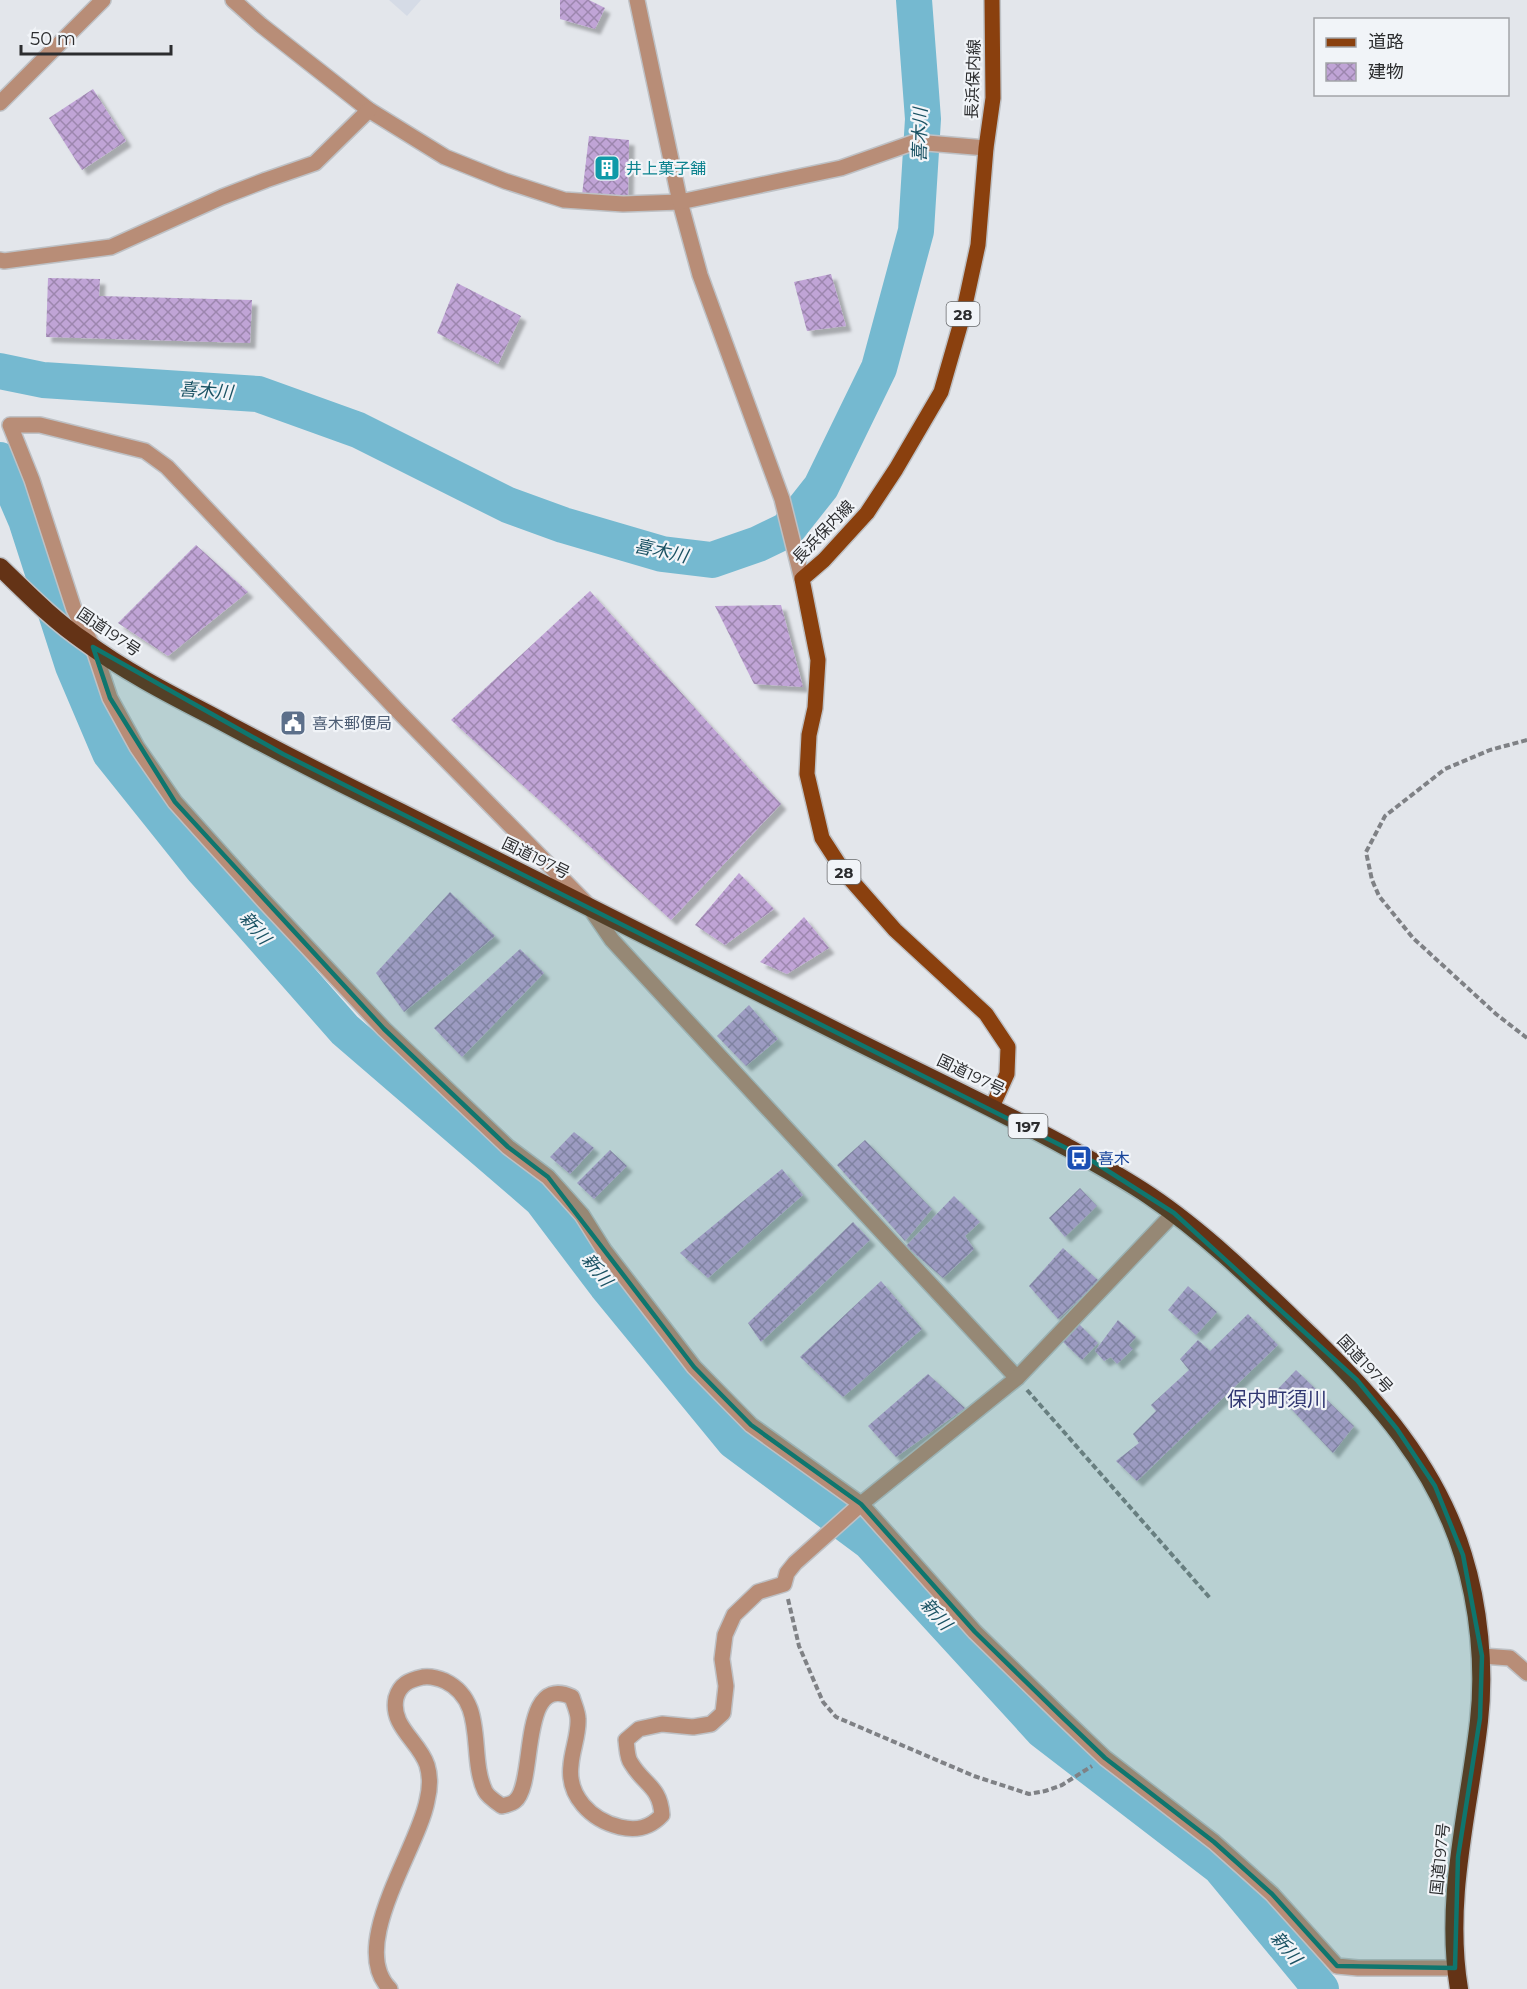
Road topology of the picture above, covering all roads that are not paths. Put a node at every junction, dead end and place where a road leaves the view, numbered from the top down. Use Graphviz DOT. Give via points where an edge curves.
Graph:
graph roads {
  1 [pos="102,0"];
  2 [pos="233,0"];
  3 [pos="637,0"];
  4 [pos="992,0"];
  5 [pos="0,103"];
  6 [pos="369,110"];
  7 [pos="981,148"];
  8 [pos="680,202"];
  9 [pos="0,260"];
  10 [pos="0,567"];
  11 [pos="800,572"];
  12 [pos="88,644"];
  13 [pos="588,906"];
  14 [pos="992,1107"];
  15 [pos="1174,1213"];
  16 [pos="1017,1378"];
  17 [pos="861,1504"];
  18 [pos="1482,1656"];
  19 [pos="1527,1673"];
  20 [pos="1455,1968"];
  21 [pos="390,1989"];
  22 [pos="1459,1989"];
  1 -- 5 [label="street"];
  2 -- 6 [label="street"];
  3 -- 8 [label="street"];
  4 -- 7 [label="main road, 長浜保内線 / 28" via="993,98"];
  6 -- 8 [label="street" via="445,157 564,200"];
  6 -- 9 [label="street" via="315,163 222,197 111,247"];
  7 -- 8 [label="street" via="915,142 841,168"];
  7 -- 11 [label="main road, 長浜保内線 / 28" via="978,245 941,392 867,513 825,560"];
  8 -- 11 [label="street" via="700,275 782,499"];
  10 -- 12 [label="highway, 国道197号 / 197"];
  11 -- 14 [label="main road, 長浜保内線 / 28" via="819,660 807,774 822,837 844,872 895,930 986,1014 1008,1047 1007,1074"];
  12 -- 13 [label="highway, 国道197号 / 197" via="162,690 283,754"];
  12 -- 13 [label="street" via="10,425 40,425 145,451 167,467"];
  12 -- 17 [label="street" via="110,699 175,802 384,1029 508,1147 548,1177 582,1215 604,1250 694,1367 751,1425"];
  13 -- 14 [label="highway, 国道197号 / 197"];
  13 -- 16 [label="street" via="612,940"];
  14 -- 15 [label="highway, 国道197号 / 197" via="1094,1162"];
  15 -- 16 [label="street"];
  15 -- 18 [label="highway, 国道197号 / 197" via="1262,1289 1356,1380 1398,1429 1435,1486 1464,1555"];
  16 -- 17 [label="street"];
  17 -- 20 [label="street" via="975,1632 1105,1758 1214,1842 1272,1894 1337,1966"];
  17 -- 21 [label="street" via="795,1563 784,1584 758,1592 734,1615 725,1635 722,1659 726,1686 723,1713 711,1724 662,1724 639,1729 626,1740 629,1762 654,1788 661,1803 662,1815 642,1829 620,1827 592,1815 573,1790 570,1767 578,1720 572,1697 555,1694 540,1706 530,1734 523,1789 515,1802 502,1806 486,1793 473,1719 456,1686 426,1676 409,1681 398,1690 394,1707 400,1726 419,1748 428,1766 430,1784 426,1807 385,1908 375,1948 379,1970"];
  18 -- 19 [label="street" via="1510,1658"];
  18 -- 20 [label="highway, 国道197号 / 197" via="1480,1718 1458,1857 1453,1923"];
  20 -- 22 [label="highway, 国道197号 / 197"];
}
